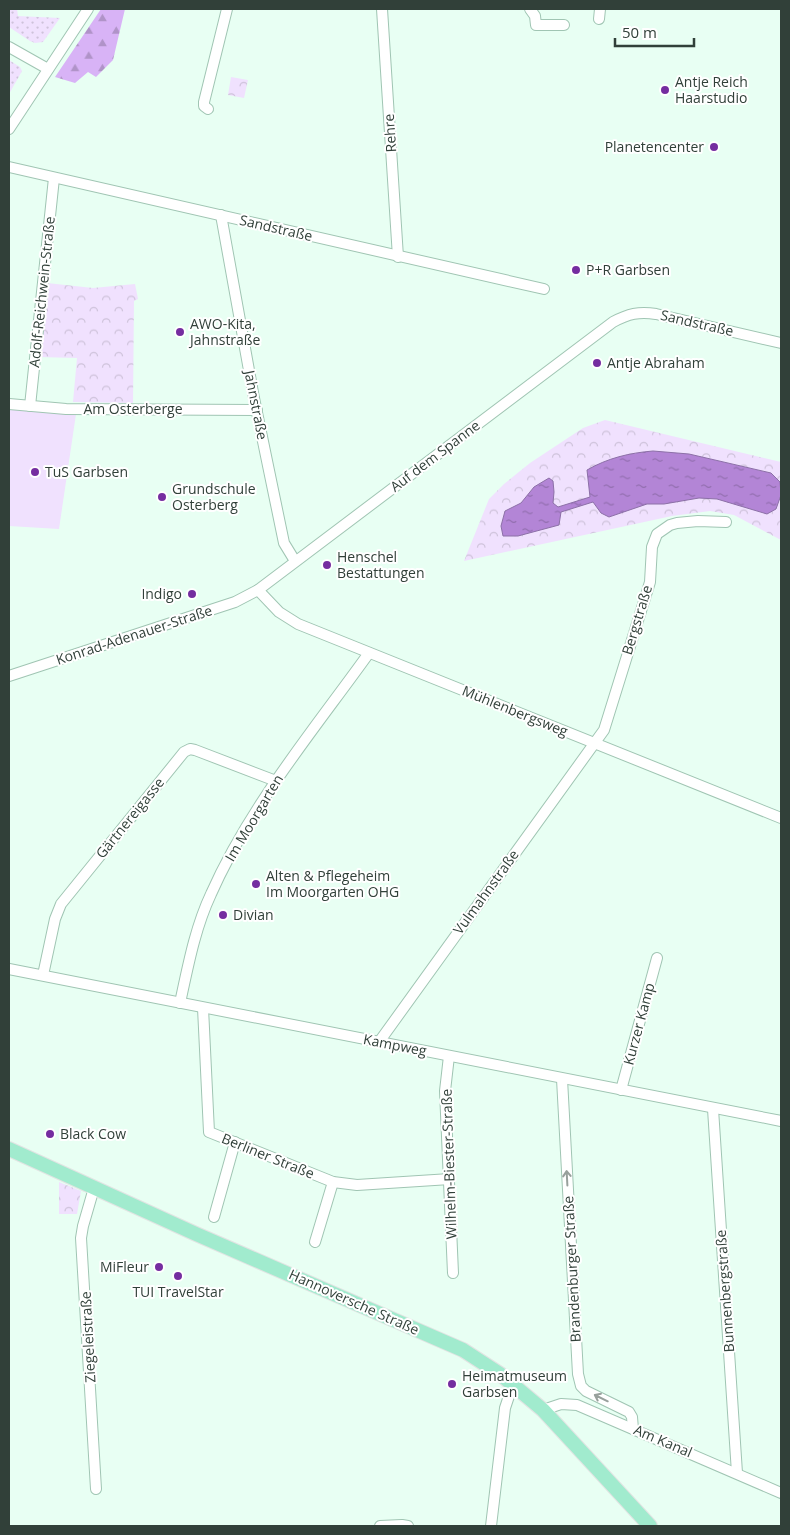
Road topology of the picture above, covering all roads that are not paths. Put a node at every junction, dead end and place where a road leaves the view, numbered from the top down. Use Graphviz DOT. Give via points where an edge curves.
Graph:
graph roads {
  1 [pos="88,9"];
  2 [pos="227,9"];
  3 [pos="382,9"];
  4 [pos="530,9"];
  5 [pos="564,24"];
  6 [pos="9,47"];
  7 [pos="48,70"];
  8 [pos="208,109"];
  9 [pos="9,129"];
  10 [pos="9,167"];
  11 [pos="54,178"];
  12 [pos="221,215"];
  13 [pos="398,257"];
  14 [pos="544,289"];
  15 [pos="613,322"];
  16 [pos="781,343"];
  17 [pos="9,404"];
  18 [pos="30,406"];
  19 [pos="257,410"];
  20 [pos="726,522"];
  21 [pos="295,561"];
  22 [pos="258,590"];
  23 [pos="369,653"];
  24 [pos="9,676"];
  25 [pos="594,743"];
  26 [pos="276,781"];
  27 [pos="781,818"];
  28 [pos="657,958"];
  29 [pos="9,969"];
  30 [pos="43,975"];
  31 [pos="180,1003"];
  32 [pos="203,1008"];
  33 [pos="379,1042"];
  34 [pos="449,1056"];
  35 [pos="562,1079"];
  36 [pos="621,1090"];
  37 [pos="713,1109"];
  38 [pos="781,1121"];
  39 [pos="235,1142"];
  40 [pos="9,1149"];
  41 [pos="450,1180"];
  42 [pos="332,1182"];
  43 [pos="94,1188"];
  44 [pos="214,1216"];
  45 [pos="315,1242"];
  46 [pos="453,1273"];
  47 [pos="513,1384"];
  48 [pos="543,1410"];
  49 [pos="633,1428"];
  50 [pos="737,1473"];
  51 [pos="96,1489"];
  52 [pos="781,1493"];
  53 [pos="380,1526"];
  54 [pos="408,1526"];
  55 [pos="491,1526"];
  56 [pos="650,1526"];
  1 -- 7 [label="street"];
  2 -- 8 [label="street" via="204,102"];
  3 -- 13 [label="street, Rehre"];
  4 -- 5 [label="street" via="536,25"];
  6 -- 7 [label="street"];
  7 -- 9 [label="street"];
  10 -- 11 [label="street, Sandstraße"];
  11 -- 12 [label="street, Sandstraße"];
  11 -- 18 [label="street, Adolf-Reichwein-Straße"];
  12 -- 13 [label="street, Sandstraße"];
  12 -- 19 [label="street, Jahnstraße"];
  13 -- 14 [label="street, Sandstraße"];
  15 -- 16 [label="street, Sandstraße" via="631,314 647,312"];
  15 -- 21 [label="street, Auf dem Spanne"];
  17 -- 18 [label="street, Am Osterberge"];
  18 -- 19 [label="street, Am Osterberge"];
  19 -- 21 [label="street, Jahnstraße" via="284,543"];
  20 -- 25 [label="street, Bergstraße" via="698,520 677,523 662,530 654,540 650,582 604,730"];
  21 -- 22 [label="street, Auf dem Spanne"];
  22 -- 23 [label="street, Mühlenbergsweg" via="285,618"];
  22 -- 24 [label="street, Konrad-Adenauer-Straße" via="234,602"];
  23 -- 25 [label="street, Mühlenbergsweg"];
  23 -- 26 [label="street, Im Moorgarten"];
  25 -- 27 [label="street, Mühlenbergsweg"];
  25 -- 33 [label="street, Vulmahnstraße"];
  26 -- 30 [label="street, Gärtnereigasse" via="195,750 184,752 62,904 55,919"];
  26 -- 31 [label="street, Im Moorgarten" via="236,844 211,894 192,946"];
  28 -- 36 [label="street, Kurzer Kamp"];
  29 -- 30 [label="street, Kampweg"];
  30 -- 31 [label="street, Kampweg"];
  31 -- 32 [label="street, Kampweg"];
  32 -- 33 [label="street, Kampweg"];
  32 -- 39 [label="street, Berliner Straße" via="209,1132"];
  33 -- 34 [label="street, Kampweg"];
  34 -- 35 [label="street, Kampweg"];
  34 -- 41 [label="street, Wilhelm-Biester-Straße" via="445,1091"];
  35 -- 36 [label="street, Kampweg"];
  49 -- 35 [label="street, Brandenburger Straße, one-way" via="629,1412 586,1391 578,1374"];
  36 -- 37 [label="street, Kampweg"];
  37 -- 38 [label="street, Kampweg"];
  37 -- 50 [label="street, Bunnenbergstraße"];
  39 -- 42 [label="street, Berliner Straße"];
  39 -- 44 [label="street"];
  40 -- 43 [label="main road, Hannoversche Straße"];
  41 -- 42 [label="street, Berliner Straße" via="357,1186"];
  41 -- 46 [label="street, Wilhelm-Biester-Straße"];
  42 -- 45 [label="street"];
  43 -- 47 [label="main road, Hannoversche Straße" via="463,1350"];
  43 -- 51 [label="street, Ziegeleistraße" via="81,1238"];
  47 -- 48 [label="main road, Hannoversche Straße"];
  47 -- 55 [label="street" via="505,1408"];
  48 -- 49 [label="street, Am Kanal" via="569,1403"];
  48 -- 56 [label="main road, Hannoversche Straße"];
  49 -- 50 [label="street, Am Kanal"];
  50 -- 52 [label="street, Am Kanal"];
  53 -- 54 [label="street"];
}
